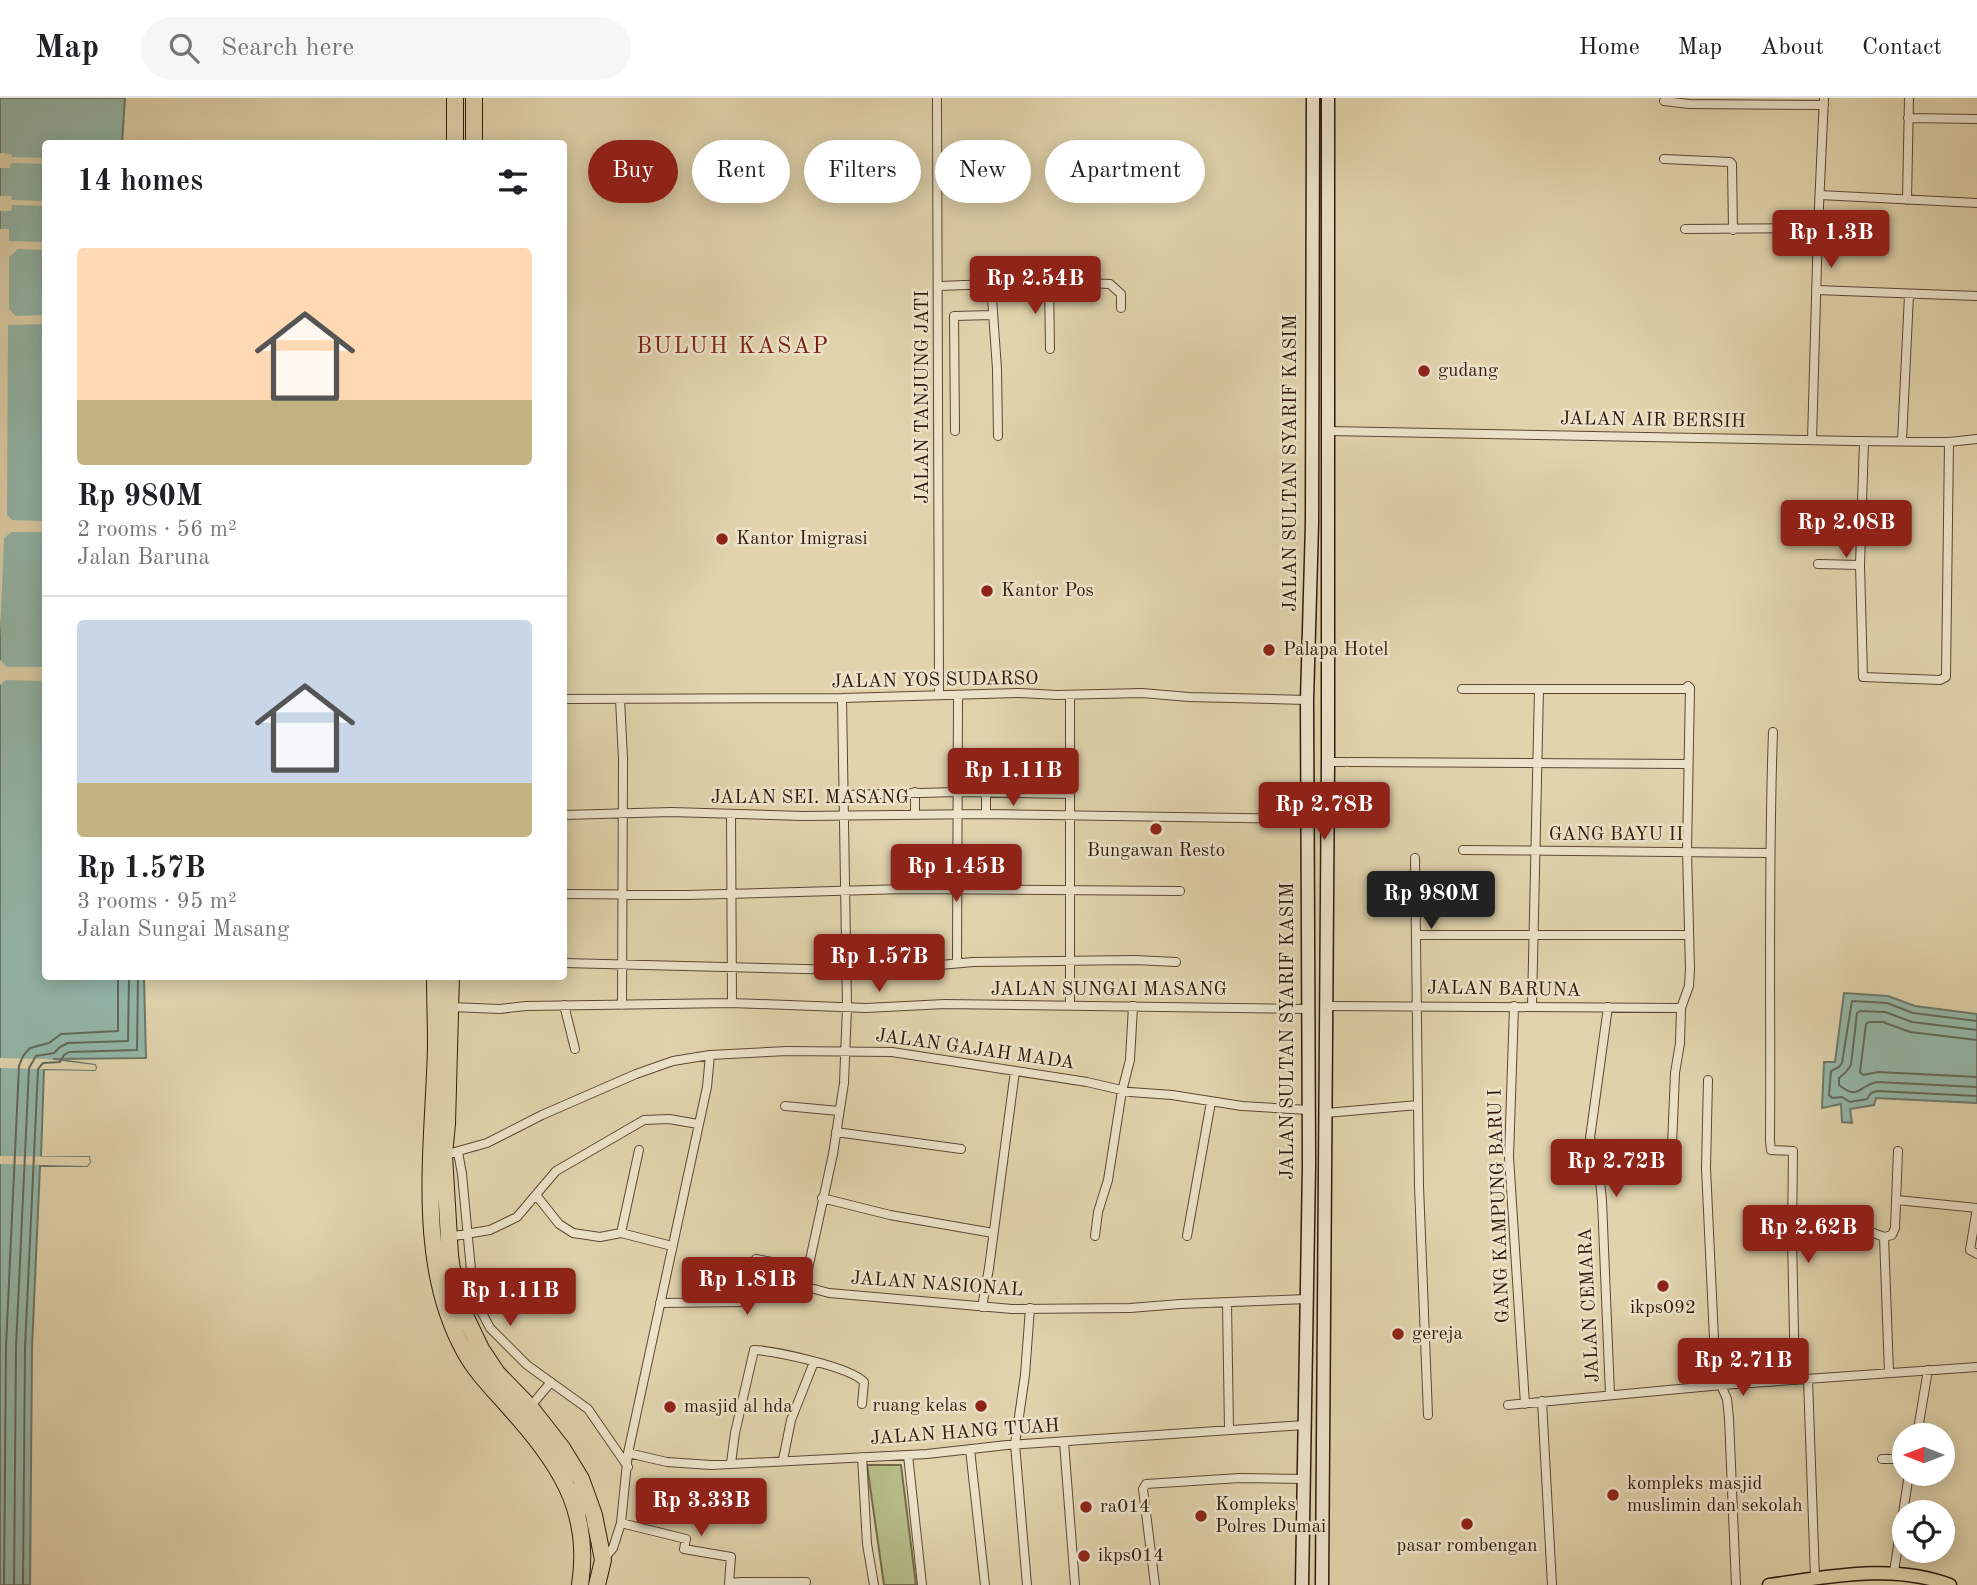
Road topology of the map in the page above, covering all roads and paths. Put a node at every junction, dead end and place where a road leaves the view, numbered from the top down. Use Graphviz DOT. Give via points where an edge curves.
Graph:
graph roads {
  1 [pos="455,98"];
  2 [pos="474,98"];
  3 [pos="937,98"];
  4 [pos="1312,98"];
  5 [pos="1328,98"];
  6 [pos="1909,98"];
  7 [pos="1664,101"];
  8 [pos="1732,101"];
  9 [pos="1824,101"];
  10 [pos="1908,118"];
  11 [pos="1977,118"];
  12 [pos="455,140"];
  13 [pos="474,140"];
  14 [pos="1664,159"];
  15 [pos="1820,195"];
  16 [pos="1908,200"];
  17 [pos="1977,204"];
  18 [pos="1818,228"];
  19 [pos="1685,229"];
  20 [pos="1733,230"];
  21 [pos="1049,282"];
  22 [pos="991,284"];
  23 [pos="939,286"];
  24 [pos="1816,290"];
  25 [pos="1909,295"];
  26 [pos="1977,296"];
  27 [pos="1121,308"];
  28 [pos="993,315"];
  29 [pos="1311,320"];
  30 [pos="1327,320"];
  31 [pos="1050,349"];
  32 [pos="955,430"];
  33 [pos="1328,430"];
  34 [pos="999,436"];
  35 [pos="1977,439"];
  36 [pos="1812,440"];
  37 [pos="1864,441"];
  38 [pos="1902,441"];
  39 [pos="1949,442"];
  40 [pos="1818,564"];
  41 [pos="1860,565"];
  42 [pos="1462,689"];
  43 [pos="1539,689"];
  44 [pos="939,695"];
  45 [pos="1070,695"];
  46 [pos="958,696"];
  47 [pos="842,698"];
  48 [pos="567,699"];
  49 [pos="620,699"];
  50 [pos="1307,700"];
  51 [pos="1773,732"];
  52 [pos="1328,762"];
  53 [pos="1688,764"];
  54 [pos="1537,765"];
  55 [pos="915,792"];
  56 [pos="957,792"];
  57 [pos="986,793"];
  58 [pos="1070,794"];
  59 [pos="845,795"];
  60 [pos="623,813"];
  61 [pos="731,814"];
  62 [pos="915,814"];
  63 [pos="986,814"];
  64 [pos="567,815"];
  65 [pos="957,815"];
  66 [pos="845,816"];
  67 [pos="1071,816"];
  68 [pos="1308,819"];
  69 [pos="1463,850"];
  70 [pos="1535,850"];
  71 [pos="1687,851"];
  72 [pos="1769,853"];
  73 [pos="1415,858"];
  74 [pos="846,889"];
  75 [pos="957,890"];
  76 [pos="1070,890"];
  77 [pos="1180,891"];
  78 [pos="622,893"];
  79 [pos="732,893"];
  80 [pos="567,894"];
  81 [pos="1533,934"];
  82 [pos="1417,935"];
  83 [pos="1689,935"];
  84 [pos="1070,962"];
  85 [pos="1176,962"];
  86 [pos="567,963"];
  87 [pos="957,963"];
  88 [pos="622,964"];
  89 [pos="733,967"];
  90 [pos="846,970"];
  91 [pos="435,980"];
  92 [pos="451,980"];
  93 [pos="732,1003"];
  94 [pos="564,1005"];
  95 [pos="621,1005"];
  96 [pos="1070,1005"];
  97 [pos="1416,1005"];
  98 [pos="449,1006"];
  99 [pos="1133,1006"];
  100 [pos="1326,1006"];
  101 [pos="1514,1006"];
  102 [pos="1532,1006"];
  103 [pos="847,1007"];
  104 [pos="1608,1007"];
  105 [pos="1681,1008"];
  106 [pos="1307,1009"];
  107 [pos="575,1049"];
  108 [pos="846,1050"];
  109 [pos="710,1055"];
  110 [pos="1015,1071"];
  111 [pos="1708,1080"];
  112 [pos="1122,1091"];
  113 [pos="1211,1101"];
  114 [pos="1418,1104"];
  115 [pos="785,1106"];
  116 [pos="1309,1110"];
  117 [pos="839,1111"];
  118 [pos="1326,1113"];
  119 [pos="698,1125"];
  120 [pos="836,1132"];
  121 [pos="1593,1144"];
  122 [pos="961,1149"];
  123 [pos="639,1150"];
  124 [pos="1898,1151"];
  125 [pos="451,1154"];
  126 [pos="536,1195"];
  127 [pos="822,1198"];
  128 [pos="1897,1200"];
  129 [pos="439,1208"];
  130 [pos="1977,1208"];
  131 [pos="1849,1216"];
  132 [pos="621,1233"];
  133 [pos="993,1233"];
  134 [pos="467,1234"];
  135 [pos="1095,1236"];
  136 [pos="1186,1236"];
  137 [pos="448,1237"];
  138 [pos="1884,1237"];
  139 [pos="672,1246"];
  140 [pos="1977,1254"];
  141 [pos="469,1260"];
  142 [pos="451,1263"];
  143 [pos="808,1269"];
  144 [pos="1307,1299"];
  145 [pos="660,1303"];
  146 [pos="1227,1303"];
  147 [pos="982,1307"];
  148 [pos="1030,1308"];
  149 [pos="814,1362"];
  150 [pos="1977,1367"];
  151 [pos="1928,1370"];
  152 [pos="1889,1372"];
  153 [pos="1808,1379"];
  154 [pos="1795,1380"];
  155 [pos="551,1382"];
  156 [pos="1722,1385"];
  157 [pos="1610,1394"];
  158 [pos="1542,1401"];
  159 [pos="862,1404"];
  160 [pos="1525,1404"];
  161 [pos="1508,1405"];
  162 [pos="530,1407"];
  163 [pos="1428,1415"];
  164 [pos="1919,1423"];
  165 [pos="1305,1425"];
  166 [pos="1229,1430"];
  167 [pos="1064,1441"];
  168 [pos="1015,1444"];
  169 [pos="970,1450"];
  170 [pos="628,1453"];
  171 [pos="908,1455"];
  172 [pos="862,1457"];
  173 [pos="1882,1459"];
  174 [pos="1892,1459"];
  175 [pos="783,1460"];
  176 [pos="731,1464"];
  177 [pos="628,1467"];
  178 [pos="1304,1479"];
  179 [pos="1907,1486"];
  180 [pos="621,1523"];
  181 [pos="603,1560"];
  182 [pos="1895,1572"];
  183 [pos="1815,1579"];
  184 [pos="806,1582"];
  185 [pos="742,1583"];
  186 [pos="580,1585"];
  187 [pos="597,1585"];
  188 [pos="874,1585"];
  189 [pos="922,1585"];
  190 [pos="985,1585"];
  191 [pos="1027,1585"];
  192 [pos="1075,1585"];
  193 [pos="1155,1585"];
  194 [pos="1302,1585"];
  195 [pos="1322,1585"];
  196 [pos="1552,1585"];
  197 [pos="1736,1585"];
  198 [pos="1769,1585"];
  199 [pos="1950,1585"];
  1 -- 12 [label="highway"];
  2 -- 13 [label="highway"];
  3 -- 23 [label="street, JALAN TANJUNG JATI"];
  4 -- 29 [label="street, JALAN SULTAN SYARIF KASIM"];
  5 -- 30 [label="street, JALAN SULTAN SYARIF KASIM"];
  6 -- 10 [label="street"];
  7 -- 8 [label="street"];
  8 -- 9 [label="street"];
  9 -- 15 [label="street"];
  10 -- 11 [label="street"];
  10 -- 16 [label="street"];
  14 -- 20 [label="street" via="1732,164"];
  15 -- 16 [label="street"];
  15 -- 18 [label="street"];
  16 -- 17 [label="street"];
  18 -- 20 [label="street"];
  18 -- 24 [label="street"];
  19 -- 20 [label="street"];
  21 -- 22 [label="street"];
  21 -- 27 [label="street" via="1110,284 1121,294"];
  21 -- 31 [label="street"];
  22 -- 23 [label="street"];
  22 -- 28 [label="street"];
  23 -- 44 [label="street, JALAN TANJUNG JATI"];
  24 -- 25 [label="street"];
  24 -- 36 [label="street"];
  25 -- 26 [label="street"];
  25 -- 38 [label="street"];
  28 -- 32 [label="street" via="954,316"];
  28 -- 34 [label="street"];
  29 -- 30 [label="street"];
  29 -- 50 [label="street, JALAN SULTAN SYARIF KASIM"];
  30 -- 33 [label="street, JALAN SULTAN SYARIF KASIM"];
  33 -- 36 [label="street, JALAN AIR BERSIH"];
  33 -- 52 [label="street, JALAN SULTAN SYARIF KASIM"];
  35 -- 39 [label="street, JALAN AIR BERSIH"];
  36 -- 37 [label="street, JALAN AIR BERSIH"];
  37 -- 38 [label="street, JALAN AIR BERSIH"];
  37 -- 41 [label="street"];
  38 -- 39 [label="street, JALAN AIR BERSIH"];
  39 -- 41 [label="street" via="1946,677 1863,677"];
  40 -- 41 [label="street"];
  42 -- 43 [label="street"];
  43 -- 53 [label="street" via="1685,689 1688,685"];
  43 -- 54 [label="street"];
  44 -- 46 [label="street, JALAN YOS SUDARSO"];
  44 -- 47 [label="street, JALAN YOS SUDARSO"];
  45 -- 46 [label="street, JALAN YOS SUDARSO"];
  45 -- 50 [label="street, JALAN YOS SUDARSO" via="1142,693"];
  45 -- 58 [label="street"];
  46 -- 56 [label="street"];
  47 -- 49 [label="street, JALAN YOS SUDARSO"];
  47 -- 59 [label="street"];
  48 -- 49 [label="street, JALAN YOS SUDARSO"];
  49 -- 60 [label="street"];
  50 -- 68 [label="street, JALAN SULTAN SYARIF KASIM"];
  51 -- 72 [label="street"];
  52 -- 54 [label="street"];
  52 -- 100 [label="street, JALAN SULTAN SYARIF KASIM"];
  53 -- 54 [label="street"];
  53 -- 71 [label="street"];
  54 -- 70 [label="street"];
  55 -- 56 [label="street"];
  55 -- 59 [label="street"];
  55 -- 62 [label="street"];
  56 -- 57 [label="street"];
  56 -- 65 [label="street"];
  57 -- 58 [label="street"];
  57 -- 63 [label="street"];
  58 -- 67 [label="street"];
  59 -- 66 [label="street"];
  60 -- 61 [label="street, JALAN SEI. MASANG"];
  60 -- 64 [label="street, JALAN SEI. MASANG"];
  60 -- 78 [label="street"];
  61 -- 66 [label="street, JALAN SEI. MASANG"];
  61 -- 79 [label="street"];
  62 -- 65 [label="street, JALAN SEI. MASANG"];
  62 -- 66 [label="street, JALAN SEI. MASANG"];
  63 -- 65 [label="street, JALAN SEI. MASANG"];
  63 -- 67 [label="street, JALAN SEI. MASANG"];
  65 -- 75 [label="street"];
  66 -- 74 [label="street"];
  67 -- 68 [label="street, JALAN SEI. MASANG"];
  67 -- 76 [label="street"];
  68 -- 106 [label="street, JALAN SULTAN SYARIF KASIM"];
  69 -- 70 [label="street, GANG BAYU II"];
  70 -- 71 [label="street, GANG BAYU II"];
  70 -- 81 [label="street"];
  71 -- 72 [label="street, GANG BAYU II"];
  71 -- 83 [label="street"];
  72 -- 154 [label="street" via="1770,1148 1793,1151"];
  73 -- 82 [label="street"];
  74 -- 75 [label="street"];
  74 -- 79 [label="street"];
  74 -- 90 [label="street"];
  75 -- 76 [label="street"];
  75 -- 87 [label="street"];
  76 -- 77 [label="street"];
  76 -- 84 [label="street"];
  78 -- 79 [label="street"];
  78 -- 80 [label="street"];
  78 -- 88 [label="street"];
  79 -- 89 [label="street"];
  81 -- 82 [label="street"];
  81 -- 83 [label="street"];
  81 -- 102 [label="street"];
  82 -- 97 [label="street"];
  83 -- 105 [label="street" via="1689,986"];
  84 -- 85 [label="street"];
  84 -- 87 [label="street"];
  84 -- 96 [label="street"];
  86 -- 88 [label="street"];
  87 -- 90 [label="street"];
  88 -- 89 [label="street"];
  88 -- 95 [label="street"];
  89 -- 90 [label="street"];
  89 -- 93 [label="street"];
  90 -- 103 [label="street"];
  91 -- 129 [label="highway" via="430,1158"];
  92 -- 98 [label="highway"];
  93 -- 95 [label="street, JALAN SUNGAI MASANG"];
  93 -- 103 [label="street, JALAN SUNGAI MASANG"];
  94 -- 95 [label="street, JALAN SUNGAI MASANG"];
  94 -- 98 [label="street, JALAN SUNGAI MASANG"];
  94 -- 107 [label="street"];
  96 -- 99 [label="street, JALAN SUNGAI MASANG"];
  96 -- 103 [label="street, JALAN SUNGAI MASANG"];
  97 -- 100 [label="street, JALAN BARUNA"];
  97 -- 101 [label="street, JALAN BARUNA"];
  97 -- 114 [label="street"];
  98 -- 125 [label="highway" via="447,1124"];
  99 -- 106 [label="street, JALAN SUNGAI MASANG"];
  99 -- 112 [label="street" via="1130,1060"];
  100 -- 118 [label="street, JALAN SULTAN SYARIF KASIM"];
  101 -- 102 [label="street, JALAN BARUNA"];
  101 -- 160 [label="street, GANG KAMPUNG BARU I" via="1509,1157"];
  102 -- 104 [label="street, JALAN BARUNA"];
  103 -- 108 [label="street"];
  104 -- 105 [label="street, JALAN BARUNA"];
  104 -- 121 [label="street, JALAN CEMARA" via="1590,1138"];
  105 -- 121 [label="street" via="1672,1146"];
  106 -- 116 [label="street, JALAN SULTAN SYARIF KASIM"];
  108 -- 109 [label="street, JALAN GAJAH MADA"];
  108 -- 110 [label="street, JALAN GAJAH MADA" via="892,1052"];
  108 -- 117 [label="street"];
  109 -- 119 [label="street"];
  109 -- 125 [label="street, JALAN GAJAH MADA" via="644,1071 487,1143"];
  110 -- 112 [label="street, JALAN GAJAH MADA"];
  110 -- 133 [label="street"];
  111 -- 156 [label="street" via="1708,1238 1714,1360"];
  112 -- 113 [label="street, JALAN GAJAH MADA"];
  112 -- 135 [label="street"];
  113 -- 116 [label="street, JALAN GAJAH MADA"];
  113 -- 136 [label="street"];
  114 -- 118 [label="street"];
  114 -- 163 [label="street"];
  115 -- 117 [label="street"];
  116 -- 144 [label="street, JALAN SULTAN SYARIF KASIM"];
  117 -- 120 [label="street"];
  118 -- 195 [label="street, JALAN SULTAN SYARIF KASIM"];
  119 -- 126 [label="street" via="644,1120 556,1171"];
  119 -- 139 [label="street"];
  120 -- 122 [label="street"];
  120 -- 127 [label="street"];
  121 -- 157 [label="street, JALAN CEMARA" via="1602,1201"];
  123 -- 132 [label="street"];
  124 -- 128 [label="street"];
  125 -- 129 [label="highway"];
  125 -- 134 [label="street" via="463,1182"];
  126 -- 132 [label="street" via="559,1224 573,1233 600,1237"];
  126 -- 134 [label="street" via="517,1217 490,1230"];
  127 -- 133 [label="street"];
  127 -- 143 [label="street"];
  128 -- 130 [label="street"];
  128 -- 138 [label="street" via="1895,1228 1892,1235"];
  129 -- 137 [label="highway"];
  129 -- 186 [label="highway" via="435,1265 443,1301 466,1354 539,1441 571,1492 579,1517"];
  130 -- 140 [label="street" via="1970,1250"];
  131 -- 138 [label="street" via="1858,1227"];
  132 -- 139 [label="street"];
  133 -- 147 [label="street"];
  134 -- 137 [label="street"];
  134 -- 141 [label="street"];
  137 -- 142 [label="highway"];
  138 -- 152 [label="street"];
  139 -- 145 [label="street"];
  141 -- 142 [label="street"];
  141 -- 155 [label="street" via="480,1309 490,1328"];
  142 -- 162 [label="highway" via="460,1305 481,1349"];
  143 -- 145 [label="street" via="756,1259 746,1302"];
  143 -- 147 [label="street, JALAN NASIONAL" via="807,1287 817,1291"];
  144 -- 146 [label="street, JALAN NASIONAL"];
  144 -- 165 [label="street, JALAN SULTAN SYARIF KASIM"];
  145 -- 170 [label="street"];
  146 -- 148 [label="street, JALAN NASIONAL"];
  146 -- 166 [label="street"];
  147 -- 148 [label="street, JALAN NASIONAL"];
  148 -- 168 [label="street"];
  149 -- 159 [label="street" via="862,1378"];
  149 -- 175 [label="street"];
  149 -- 176 [label="street" via="752,1351"];
  150 -- 151 [label="street"];
  151 -- 152 [label="street"];
  151 -- 164 [label="street"];
  152 -- 153 [label="street"];
  153 -- 154 [label="street"];
  153 -- 183 [label="street"];
  154 -- 156 [label="street"];
  155 -- 162 [label="street"];
  155 -- 177 [label="street" via="588,1409"];
  156 -- 157 [label="street"];
  156 -- 197 [label="street" via="1729,1418"];
  157 -- 158 [label="street"];
  158 -- 160 [label="street"];
  158 -- 196 [label="street"];
  160 -- 161 [label="street"];
  162 -- 181 [label="highway" via="581,1479"];
  165 -- 166 [label="street, JALAN HANG TUAH"];
  165 -- 178 [label="street, JALAN SULTAN SYARIF KASIM"];
  166 -- 167 [label="street, JALAN HANG TUAH"];
  167 -- 168 [label="street, JALAN HANG TUAH"];
  167 -- 192 [label="street"];
  168 -- 169 [label="street, JALAN HANG TUAH"];
  168 -- 191 [label="street"];
  169 -- 171 [label="street, JALAN HANG TUAH"];
  169 -- 190 [label="street"];
  170 -- 176 [label="street, JALAN HANG TUAH" via="679,1464"];
  170 -- 177 [label="street"];
  171 -- 172 [label="street, JALAN HANG TUAH"];
  171 -- 189 [label="street"];
  172 -- 175 [label="street, JALAN HANG TUAH"];
  172 -- 188 [label="street"];
  173 -- 174 [label="street"];
  175 -- 176 [label="street, JALAN HANG TUAH"];
  177 -- 180 [label="street"];
  178 -- 193 [label="street" via="1185,1480 1144,1486"];
  178 -- 194 [label="street, JALAN SULTAN SYARIF KASIM"];
  179 -- 182 [label="street"];
  180 -- 181 [label="street" via="613,1548"];
  180 -- 185 [label="street" via="686,1539 684,1549 730,1557 729,1583"];
  181 -- 187 [label="highway"];
  182 -- 183 [label="main road"];
  182 -- 199 [label="main road"];
  183 -- 198 [label="main road"];
  184 -- 185 [label="street"];
}
